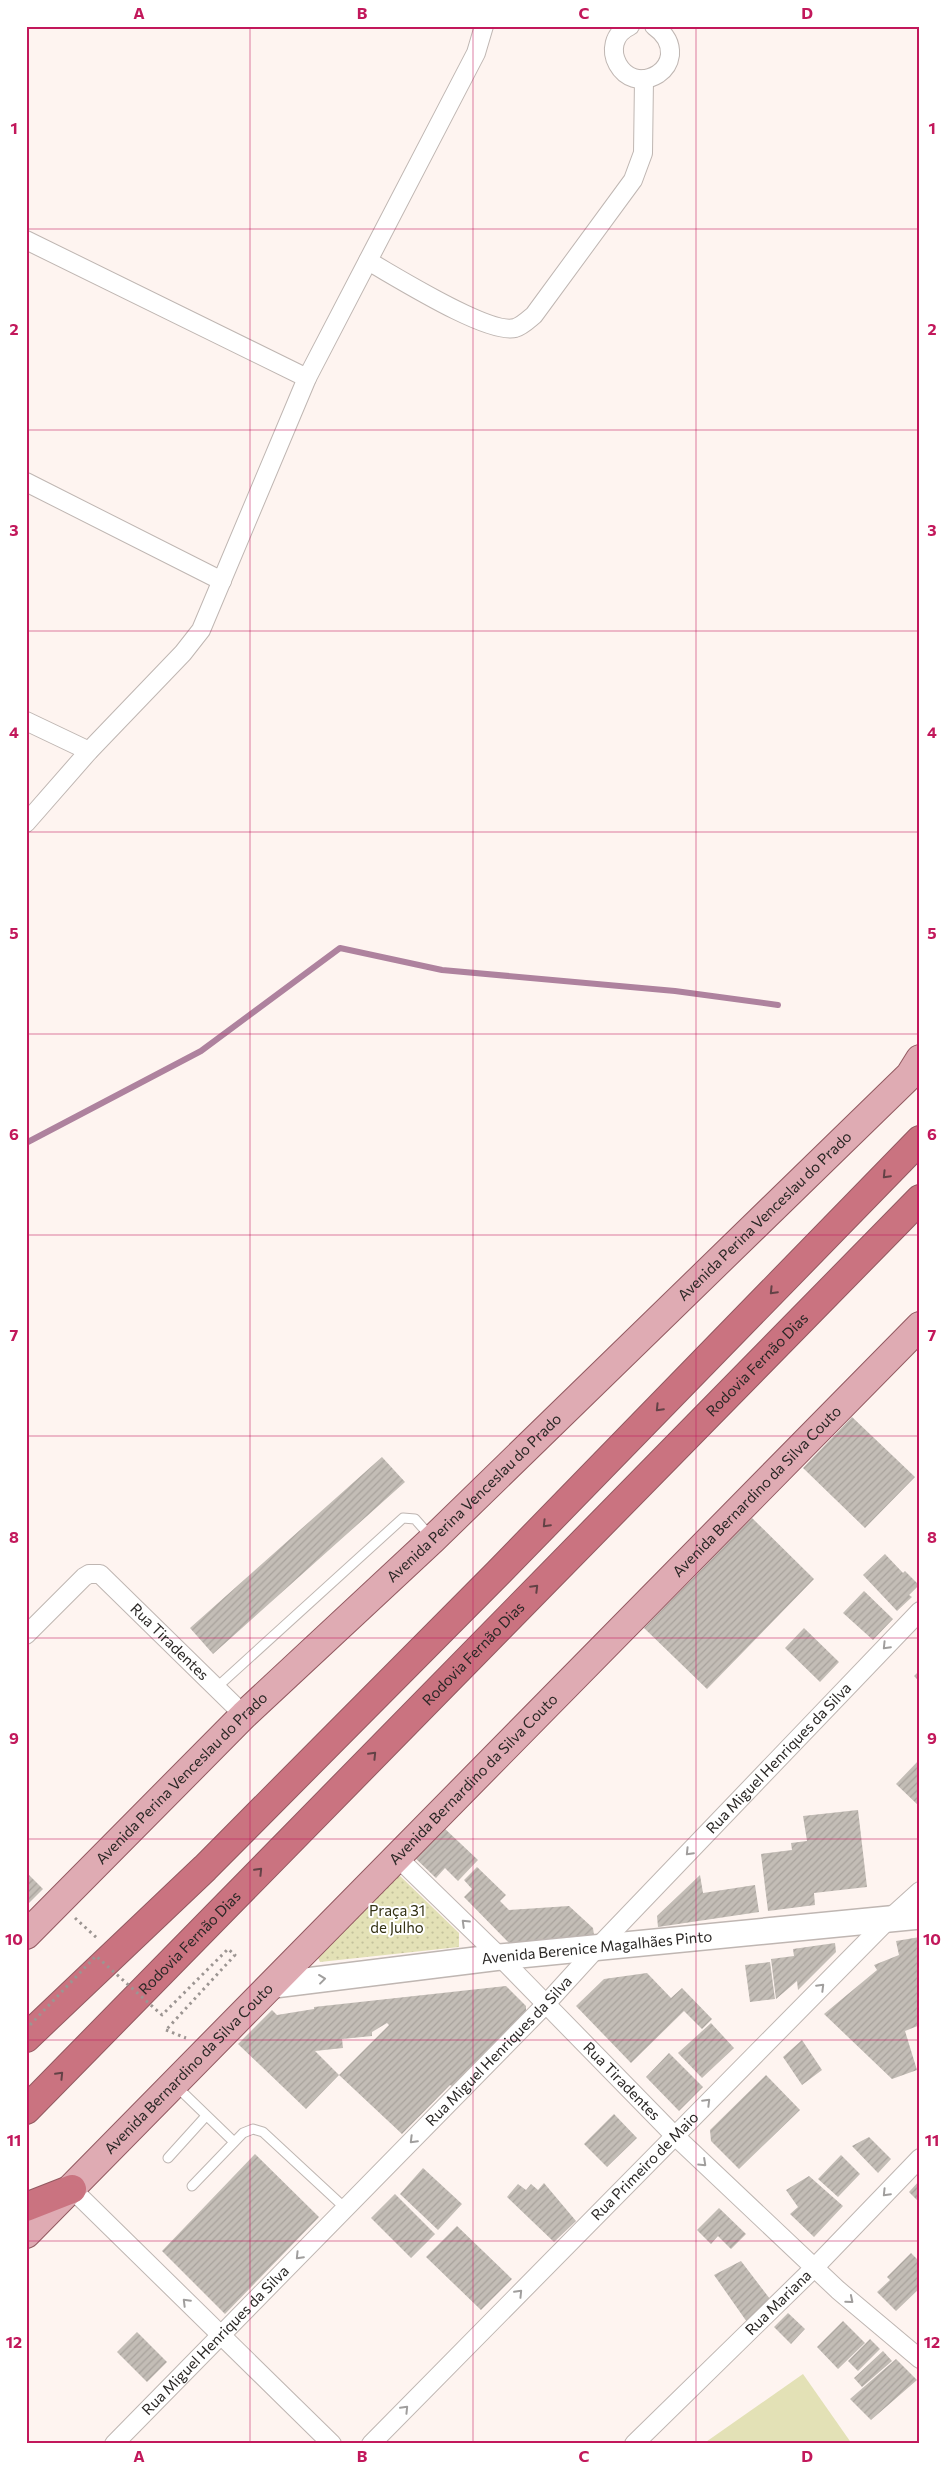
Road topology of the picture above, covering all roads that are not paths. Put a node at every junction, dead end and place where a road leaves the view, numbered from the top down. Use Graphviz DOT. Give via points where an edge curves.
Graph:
graph roads {
  1 [pos="484,26"];
  2 [pos="630,26"];
  3 [pos="654,26"];
  4 [pos="644,79"];
  5 [pos="26,240"];
  6 [pos="368,261"];
  7 [pos="307,378"];
  8 [pos="26,482"];
  9 [pos="222,581"];
  10 [pos="26,721"];
  11 [pos="89,751"];
  12 [pos="26,823"];
  13 [pos="920,1058"];
  14 [pos="920,1140"];
  15 [pos="920,1199"];
  16 [pos="918,1333"];
  17 [pos="433,1539"];
  18 [pos="920,1611"];
  19 [pos="26,1635"];
  20 [pos="216,1688"];
  21 [pos="244,1714"];
  22 [pos="396,1856"];
  23 [pos="920,1891"];
  24 [pos="920,1916"];
  25 [pos="889,1919"];
  26 [pos="26,1935"];
  27 [pos="597,1948"];
  28 [pos="500,1957"];
  29 [pos="274,1985"];
  30 [pos="545,2005"];
  31 [pos="26,2038"];
  32 [pos="174,2084"];
  33 [pos="26,2110"];
  34 [pos="206,2116"];
  35 [pos="674,2135"];
  36 [pos="234,2142"];
  37 [pos="168,2158"];
  38 [pos="920,2158"];
  39 [pos="192,2186"];
  40 [pos="72,2189"];
  41 [pos="26,2207"];
  42 [pos="345,2208"];
  43 [pos="26,2234"];
  44 [pos="814,2268"];
  45 [pos="221,2336"];
  46 [pos="920,2359"];
  47 [pos="114,2444"];
  48 [pos="332,2444"];
  49 [pos="371,2444"];
  50 [pos="634,2444"];
  1 -- 6 [label="street" via="476,53"];
  2 -- 4 [label="street" via="615,42 615,60 626,75"];
  3 -- 4 [label="street" via="666,38 670,56 661,72"];
  4 -- 6 [label="street" via="643,153 633,180 534,315 524,324 503,329 485,324"];
  5 -- 7 [label="street"];
  6 -- 7 [label="street"];
  7 -- 9 [label="street"];
  8 -- 9 [label="street"];
  9 -- 11 [label="street" via="193,641"];
  10 -- 11 [label="street"];
  11 -- 12 [label="street"];
  13 -- 17 [label="main road, Avenida Perina Venceslau do Prado" via="910,1075"];
  14 -- 31 [label="highway, one-way" via="205,1868"];
  33 -- 15 [label="highway, Rodovia Fernão Dias, one-way"];
  16 -- 22 [label="main road, Avenida Bernardino da Silva Couto"];
  17 -- 20 [label="lane" via="415,1519 403,1518"];
  17 -- 21 [label="main road, Avenida Perina Venceslau do Prado"];
  18 -- 27 [label="street, Rua Miguel Henriques da Silva, one-way"];
  19 -- 20 [label="street, Rua Tiradentes" via="84,1577 95,1573 105,1577"];
  20 -- 21 [label="street, Rua Tiradentes"];
  21 -- 26 [label="main road, Avenida Perina Venceslau do Prado"];
  28 -- 22 [label="street, Rua Tiradentes, one-way"];
  22 -- 29 [label="main road, Avenida Bernardino da Silva Couto"];
  23 -- 25 [label="street, Rua Primeiro de Maio"];
  24 -- 25 [label="main road, Avenida Berenice Magalhães Pinto"];
  25 -- 27 [label="main road, Avenida Berenice Magalhães Pinto"];
  35 -- 25 [label="street, Rua Primeiro de Maio, one-way"];
  27 -- 28 [label="main road, Avenida Berenice Magalhães Pinto"];
  27 -- 30 [label="street, Rua Miguel Henriques da Silva"];
  29 -- 28 [label="main road, Avenida Berenice Magalhães Pinto, one-way"];
  28 -- 30 [label="street, Rua Tiradentes"];
  29 -- 32 [label="main road, Avenida Bernardino da Silva Couto"];
  30 -- 35 [label="street, Rua Tiradentes"];
  30 -- 42 [label="street, Rua Miguel Henriques da Silva, one-way"];
  32 -- 34 [label="lane"];
  32 -- 40 [label="main road, Avenida Bernardino da Silva Couto"];
  34 -- 36 [label="lane"];
  34 -- 37 [label="lane"];
  35 -- 44 [label="street, Rua Tiradentes, one-way"];
  49 -- 35 [label="street, Rua Primeiro de Maio, one-way"];
  36 -- 39 [label="lane"];
  36 -- 42 [label="lane" via="247,2130 264,2132"];
  38 -- 44 [label="street, Rua Mariana, one-way"];
  40 -- 41 [label="highway"];
  40 -- 43 [label="main road, Avenida Bernardino da Silva Couto"];
  45 -- 40 [label="street, one-way"];
  42 -- 45 [label="street, Rua Miguel Henriques da Silva, one-way"];
  44 -- 46 [label="street, Rua Tiradentes, one-way"];
  44 -- 50 [label="street, Rua Mariana"];
  45 -- 47 [label="street, Rua Miguel Henriques da Silva"];
  45 -- 48 [label="street"];
}
